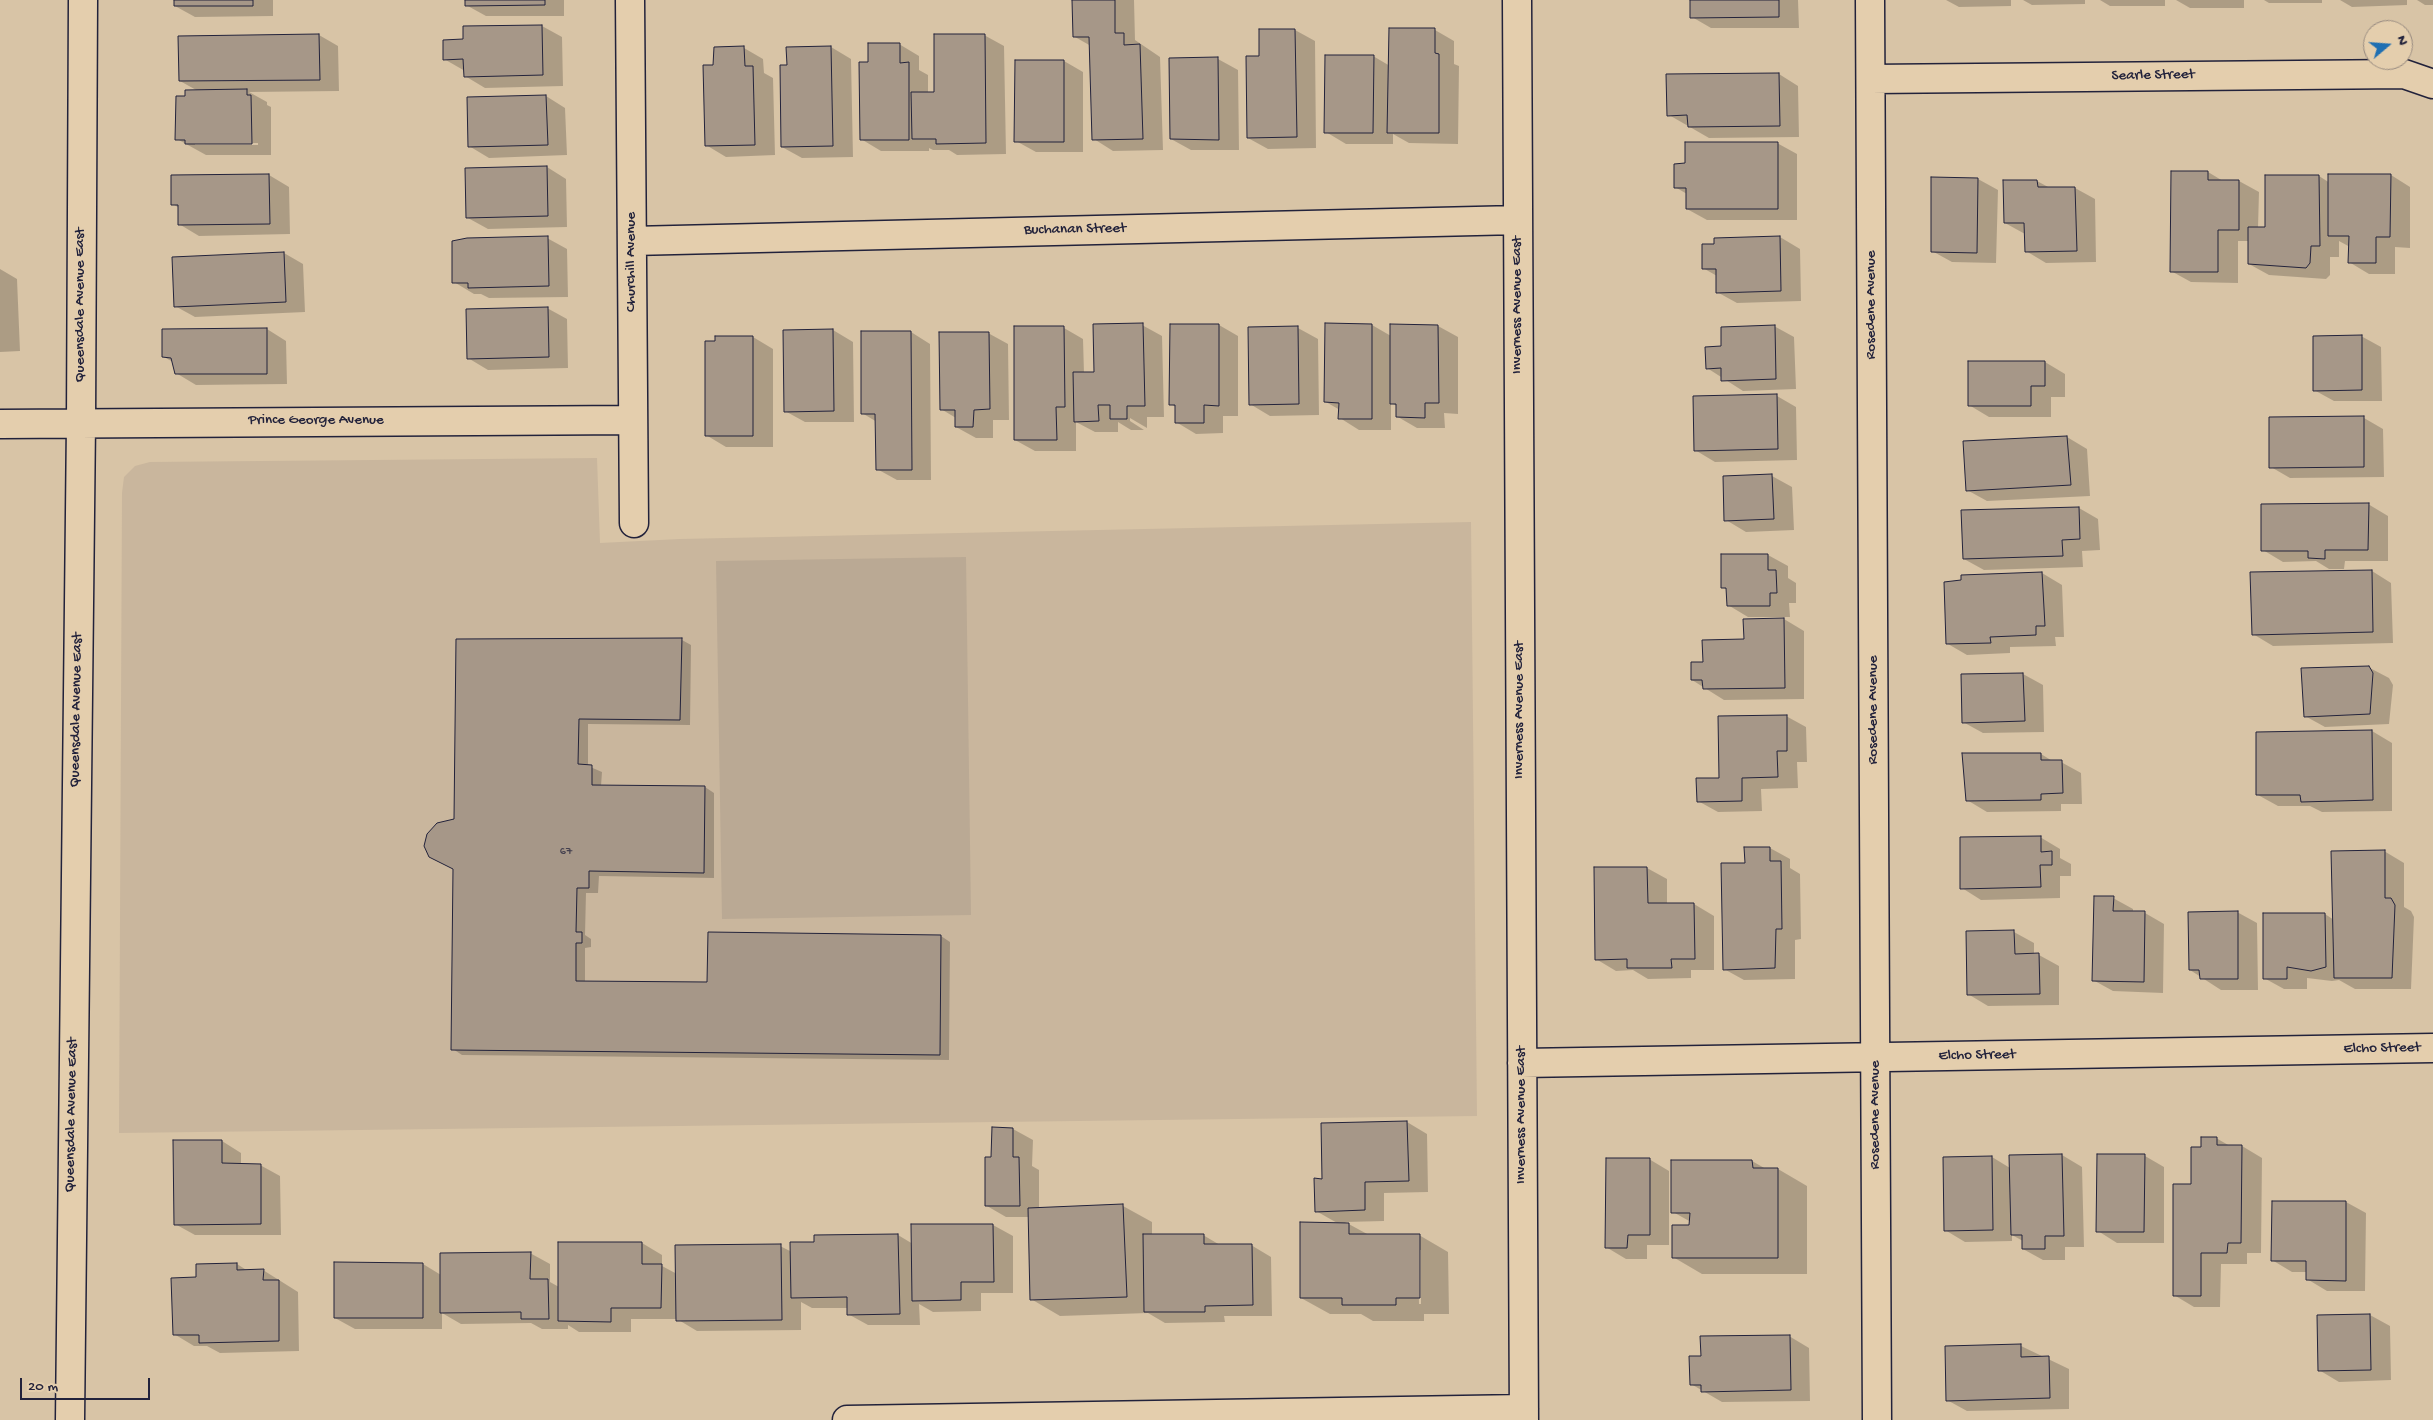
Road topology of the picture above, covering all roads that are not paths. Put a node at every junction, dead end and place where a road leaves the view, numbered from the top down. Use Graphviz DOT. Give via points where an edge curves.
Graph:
graph roads {
  1 [pos="82,0"];
  2 [pos="630,0"];
  3 [pos="1517,0"];
  4 [pos="1870,0"];
  5 [pos="1871,79"];
  6 [pos="2433,84"];
  7 [pos="1518,220"];
  8 [pos="632,241"];
  9 [pos="633,420"];
  10 [pos="81,422"];
  11 [pos="0,424"];
  12 [pos="634,523"];
  13 [pos="2433,1048"];
  14 [pos="1876,1058"];
  15 [pos="1522,1063"];
  16 [pos="1524,1414"];
  17 [pos="70,1420"];
  18 [pos="847,1420"];
  19 [pos="1877,1420"];
  1 -- 10 [label="street, Queensdale Avenue East"];
  2 -- 8 [label="street, Churchill Avenue"];
  3 -- 7 [label="street, Inverness Avenue East"];
  4 -- 5 [label="street, Rosedene Avenue"];
  5 -- 6 [label="street, Searle Street" via="2404,74"];
  5 -- 14 [label="street, Rosedene Avenue"];
  7 -- 8 [label="street, Buchanan Street"];
  7 -- 15 [label="street, Inverness Avenue East"];
  8 -- 9 [label="street, Churchill Avenue"];
  9 -- 10 [label="street, Prince George Avenue"];
  9 -- 12 [label="street, Churchill Avenue"];
  10 -- 11 [label="street, Prince George Avenue"];
  10 -- 17 [label="street, Queensdale Avenue East"];
  13 -- 14 [label="street, Elcho Street"];
  14 -- 15 [label="street, Elcho Street"];
  14 -- 19 [label="street, Rosedene Avenue"];
  15 -- 16 [label="street, Inverness Avenue East"];
  16 -- 18 [label="street"];
}
